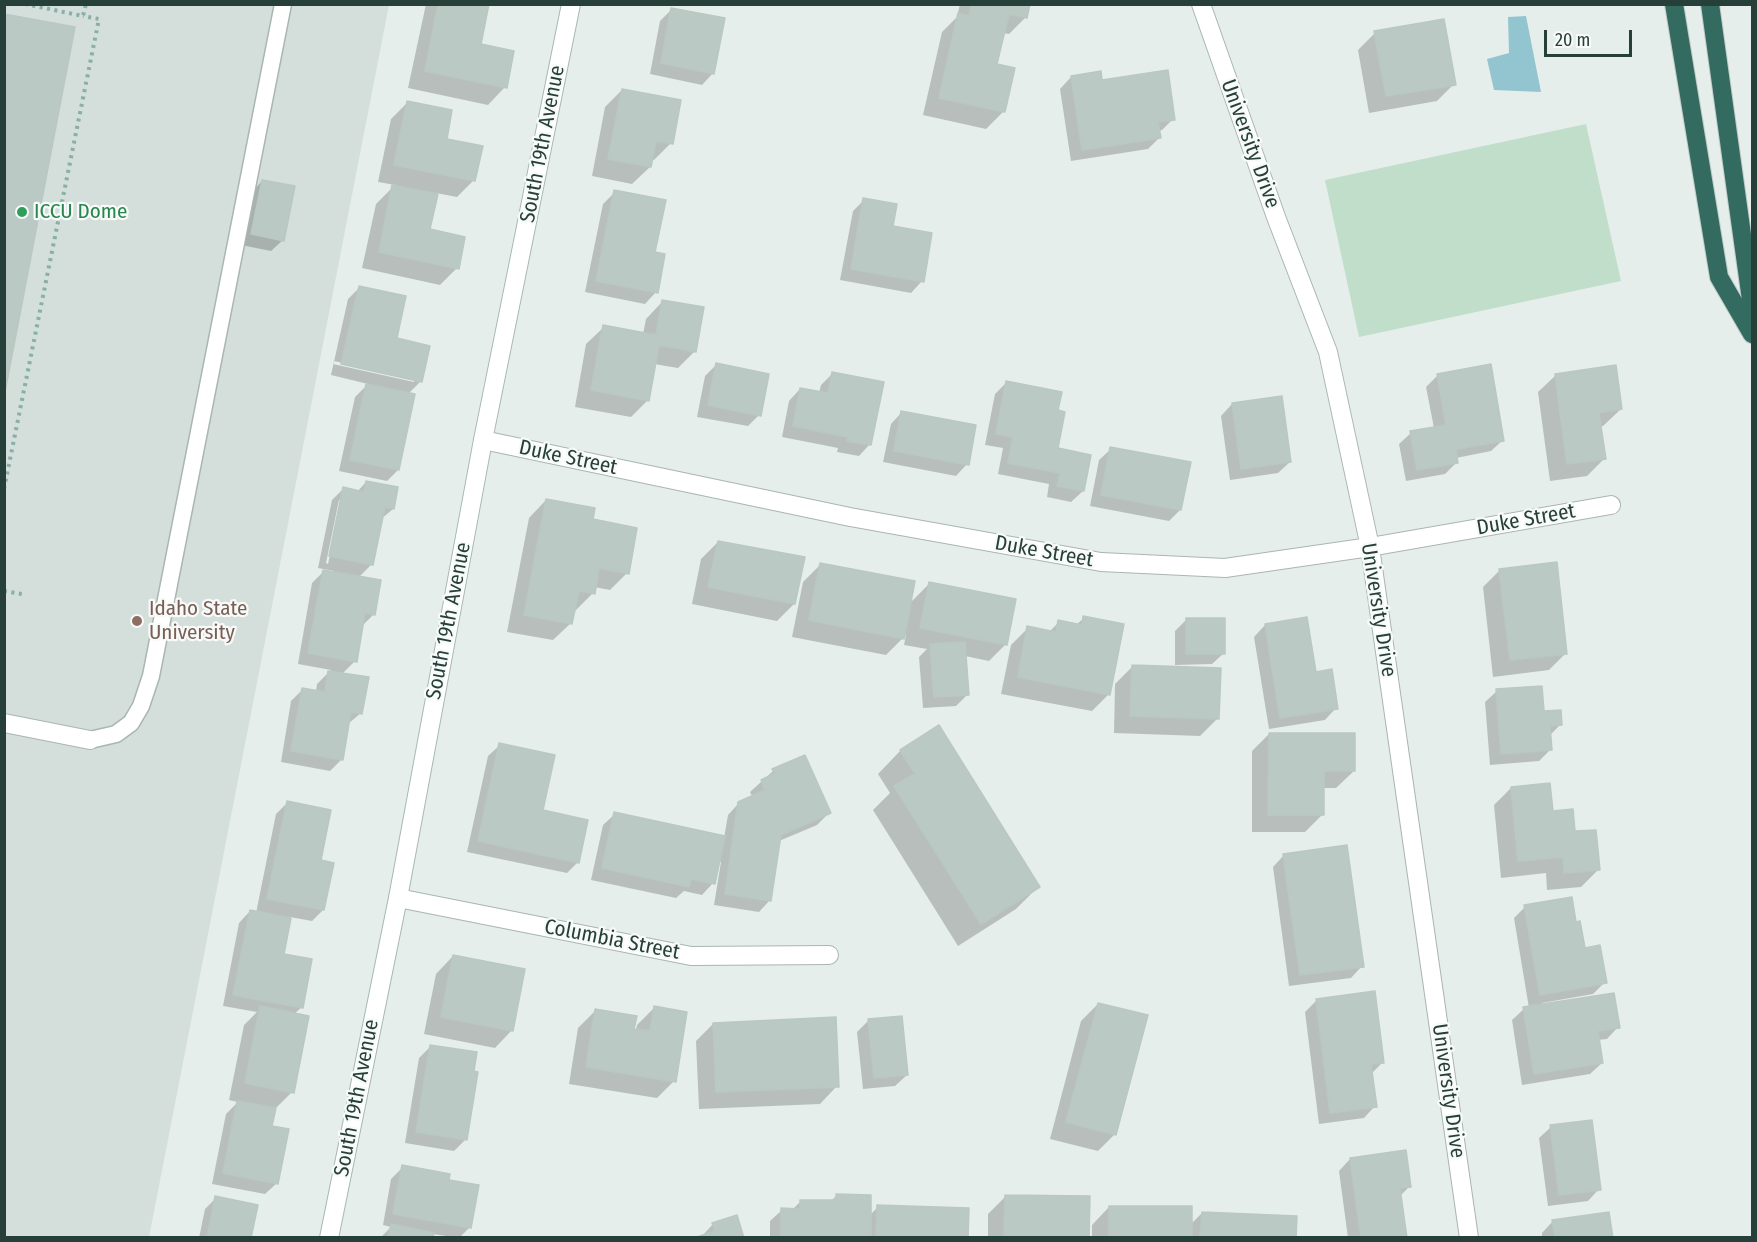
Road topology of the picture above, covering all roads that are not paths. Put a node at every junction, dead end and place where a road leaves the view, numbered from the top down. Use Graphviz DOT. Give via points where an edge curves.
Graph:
graph roads {
  1 [pos="283,4"];
  2 [pos="570,4"];
  3 [pos="1201,4"];
  4 [pos="1674,4"];
  5 [pos="1710,4"];
  6 [pos="1752,307"];
  7 [pos="1752,334"];
  8 [pos="483,440"];
  9 [pos="1611,506"];
  10 [pos="1370,547"];
  11 [pos="4,723"];
  12 [pos="90,740"];
  13 [pos="398,898"];
  14 [pos="829,955"];
  15 [pos="329,1238"];
  16 [pos="1469,1238"];
  1 -- 12 [label="lane" via="151,676 131,723 116,734"];
  2 -- 8 [label="street, South 19th Avenue"];
  3 -- 10 [label="street, University Drive" via="1276,217 1329,352"];
  4 -- 7 [label="highway" via="1719,277"];
  5 -- 6 [label="highway"];
  8 -- 10 [label="street, Duke Street" via="850,517 1101,562 1225,568"];
  8 -- 13 [label="street, South 19th Avenue"];
  9 -- 10 [label="street, Duke Street"];
  10 -- 16 [label="street, University Drive"];
  11 -- 12 [label="street"];
  13 -- 14 [label="street, Columbia Street" via="691,956"];
  13 -- 15 [label="street, South 19th Avenue"];
}
